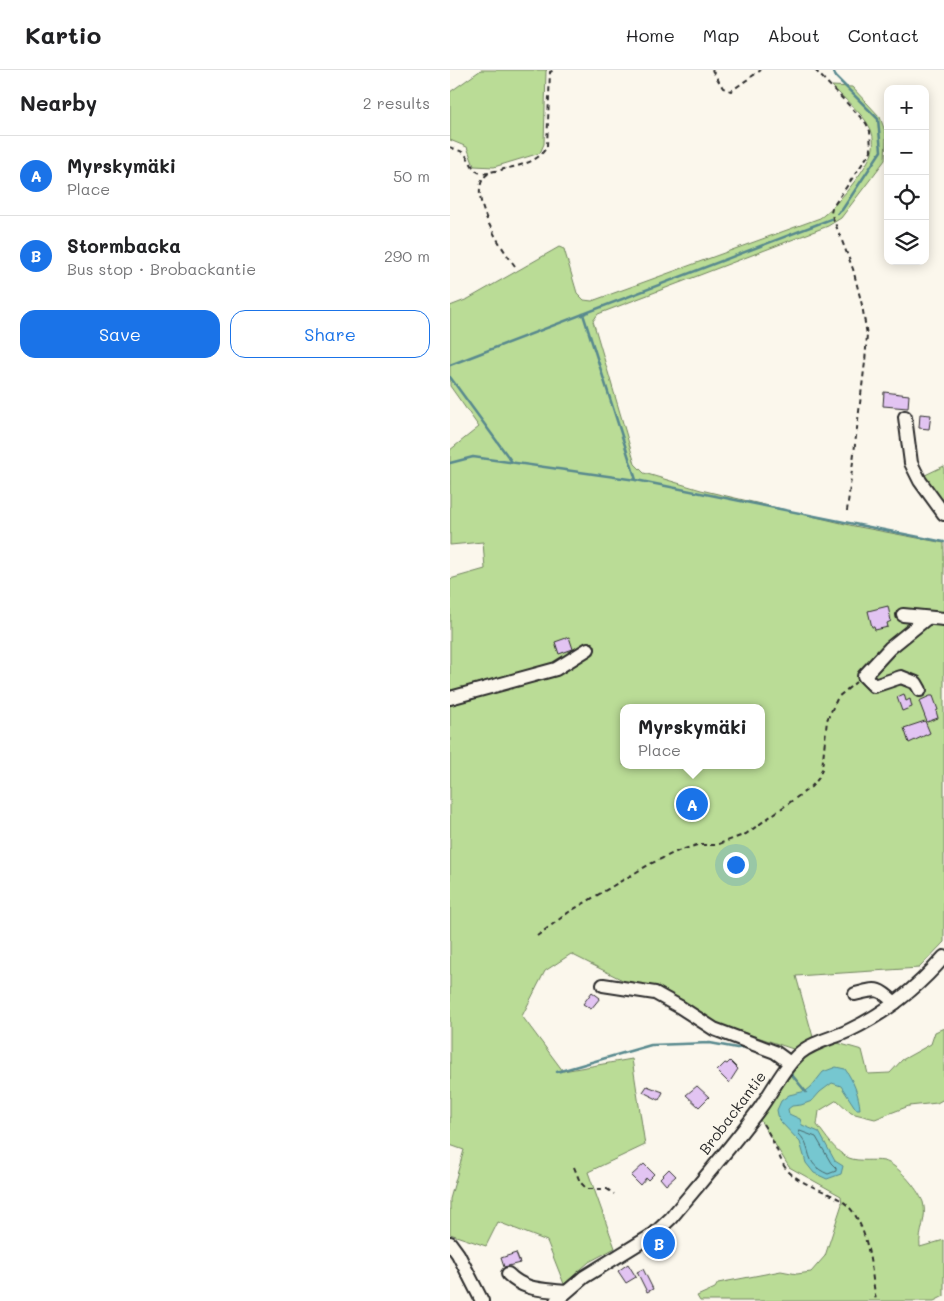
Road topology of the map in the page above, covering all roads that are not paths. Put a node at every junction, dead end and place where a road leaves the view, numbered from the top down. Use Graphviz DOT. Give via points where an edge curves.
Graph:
graph roads {
  1 [pos="905,417"];
  2 [pos="944,514"];
  3 [pos="903,615"];
  4 [pos="927,618"];
  5 [pos="944,619"];
  6 [pos="588,649"];
  7 [pos="920,690"];
  8 [pos="450,698"];
  9 [pos="944,957"];
  10 [pos="603,985"];
  11 [pos="855,994"];
  12 [pos="894,1003"];
  13 [pos="790,1063"];
  14 [pos="450,1243"];
  15 [pos="508,1274"];
  16 [pos="566,1292"];
  17 [pos="482,1301"];
  18 [pos="556,1301"];
  1 -- 2 [label="street" via="911,462 920,481"];
  3 -- 4 [label="street"];
  4 -- 5 [label="street"];
  4 -- 7 [label="street" via="890,648 864,676 874,686 901,677 916,683"];
  6 -- 8 [label="street" via="556,669"];
  9 -- 12 [label="street, Brobackantie"];
  10 -- 13 [label="street" via="655,993 714,1030 775,1052"];
  11 -- 12 [label="street" via="882,991"];
  12 -- 13 [label="street, Brobackantie" via="848,1031 812,1046"];
  13 -- 16 [label="street, Brobackantie" via="755,1114 671,1218 654,1234 584,1277"];
  14 -- 17 [label="street"];
  15 -- 16 [label="street" via="526,1288"];
  16 -- 18 [label="street, Brobackantie"];
}
